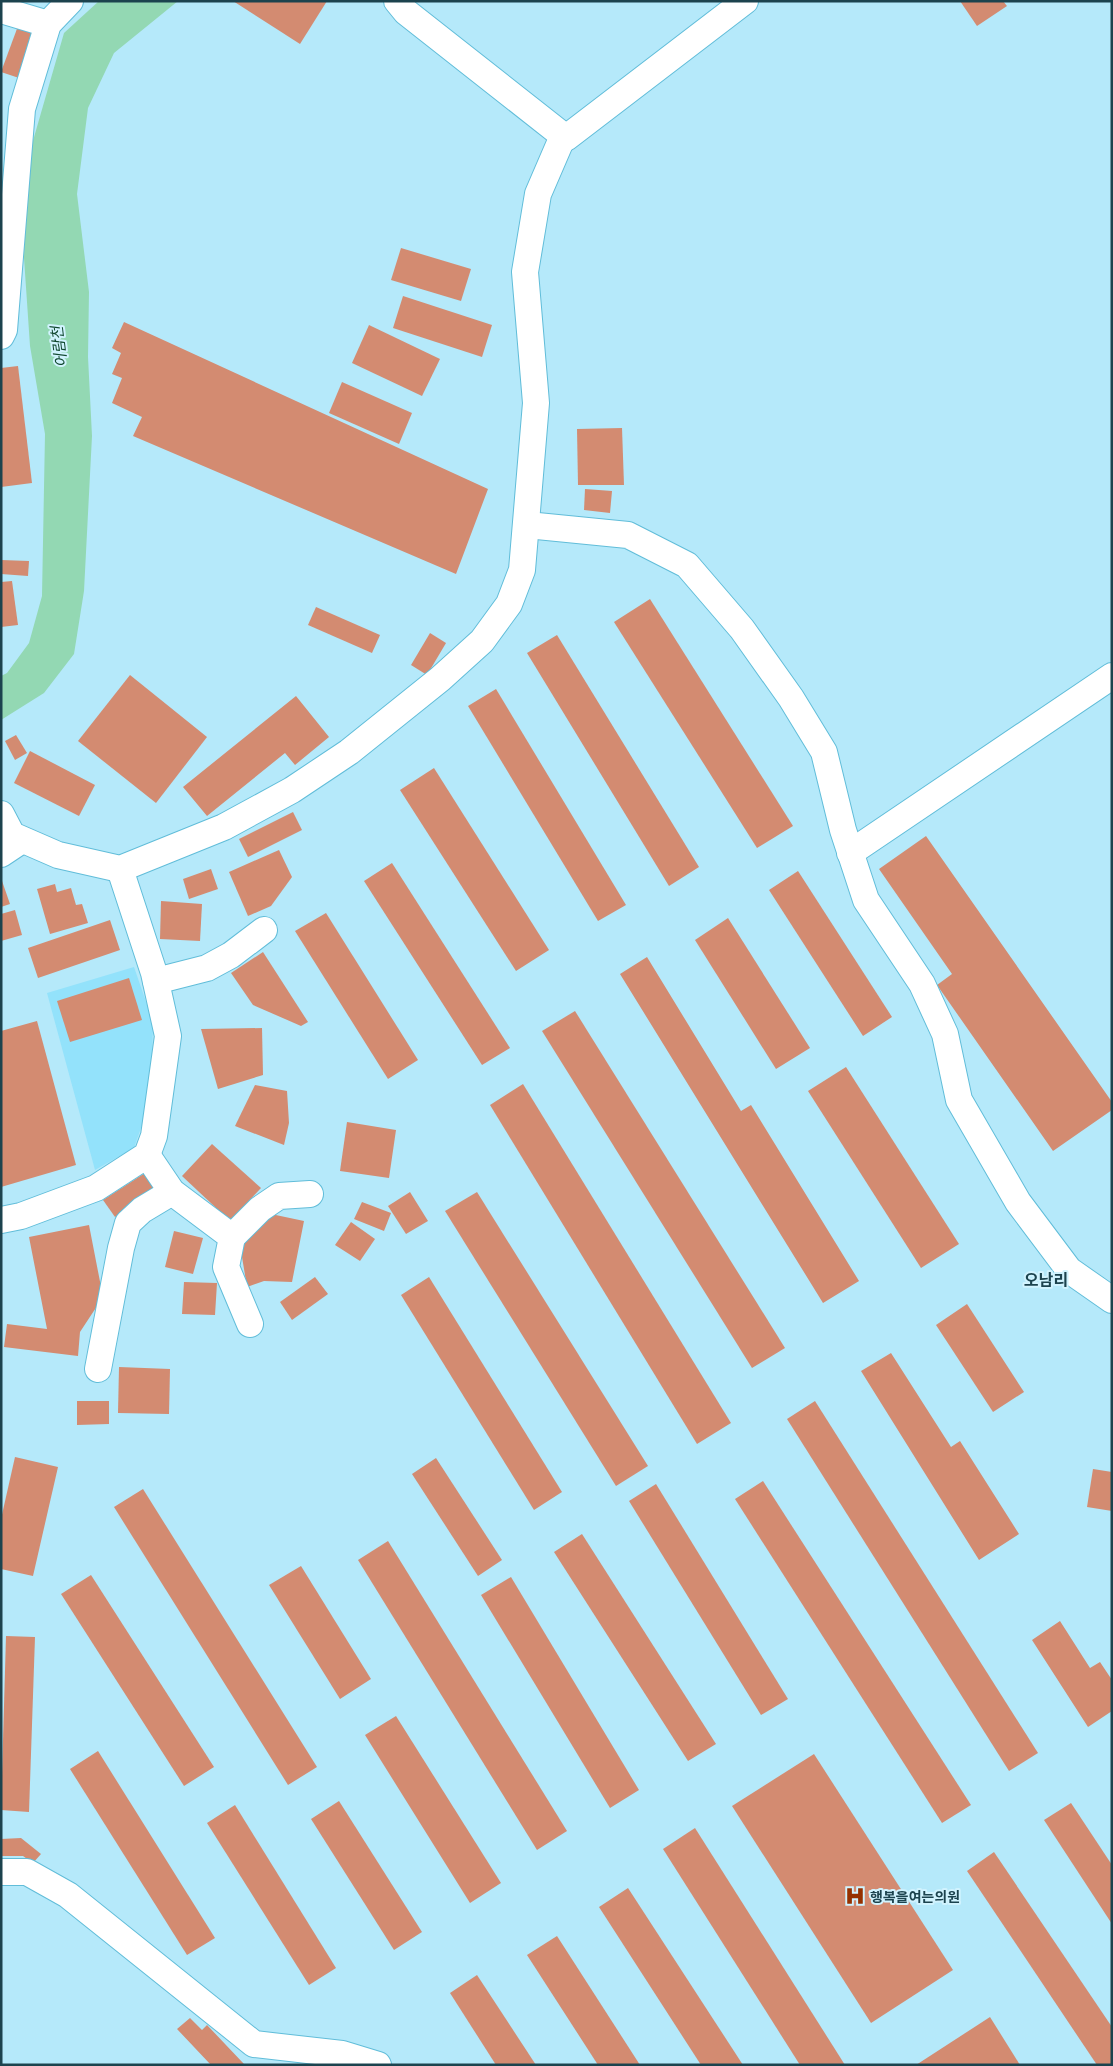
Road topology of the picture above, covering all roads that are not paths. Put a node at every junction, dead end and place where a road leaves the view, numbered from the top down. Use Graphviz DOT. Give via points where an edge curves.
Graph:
graph roads {
  1 [pos="70,1"];
  2 [pos="397,1"];
  3 [pos="745,1"];
  4 [pos="1,10"];
  5 [pos="48,24"];
  6 [pos="563,136"];
  7 [pos="1,336"];
  8 [pos="526,525"];
  9 [pos="1112,676"];
  10 [pos="1,814"];
  11 [pos="12,847"];
  12 [pos="850,854"];
  13 [pos="120,869"];
  14 [pos="264,930"];
  15 [pos="156,981"];
  16 [pos="147,1155"];
  17 [pos="172,1192"];
  18 [pos="310,1194"];
  19 [pos="1,1220"];
  20 [pos="232,1237"];
  21 [pos="1112,1300"];
  22 [pos="250,1324"];
  23 [pos="98,1369"];
  24 [pos="1,1872"];
  25 [pos="378,2065"];
  1 -- 5 [label="street"];
  2 -- 6 [label="street" via="406,12"];
  3 -- 6 [label="street" via="566,138"];
  4 -- 5 [label="street"];
  5 -- 7 [label="street" via="22,109"];
  6 -- 8 [label="street" via="538,194 525,272 536,403"];
  8 -- 12 [label="street" via="628,535 687,565 742,629 824,752"];
  8 -- 13 [label="street" via="522,570 509,604 482,641 440,679 349,752 292,790 224,826"];
  9 -- 12 [label="street"];
  10 -- 11 [label="street" via="12,835"];
  11 -- 13 [label="street"];
  12 -- 21 [label="street" via="866,900 922,984 945,1034 960,1100 1018,1202 1069,1270"];
  13 -- 15 [label="street"];
  14 -- 15 [label="street" via="207,968"];
  15 -- 16 [label="street" via="168,1036 154,1136"];
  16 -- 17 [label="street"];
  16 -- 19 [label="street" via="96,1188 21,1216"];
  17 -- 20 [label="street"];
  17 -- 23 [label="street" via="142,1210 128,1223"];
  18 -- 20 [label="street" via="279,1196 260,1209"];
  20 -- 22 [label="street" via="226,1267"];
  24 -- 25 [label="street" via="27,1872 68,1896 254,2044 342,2054"];
}
